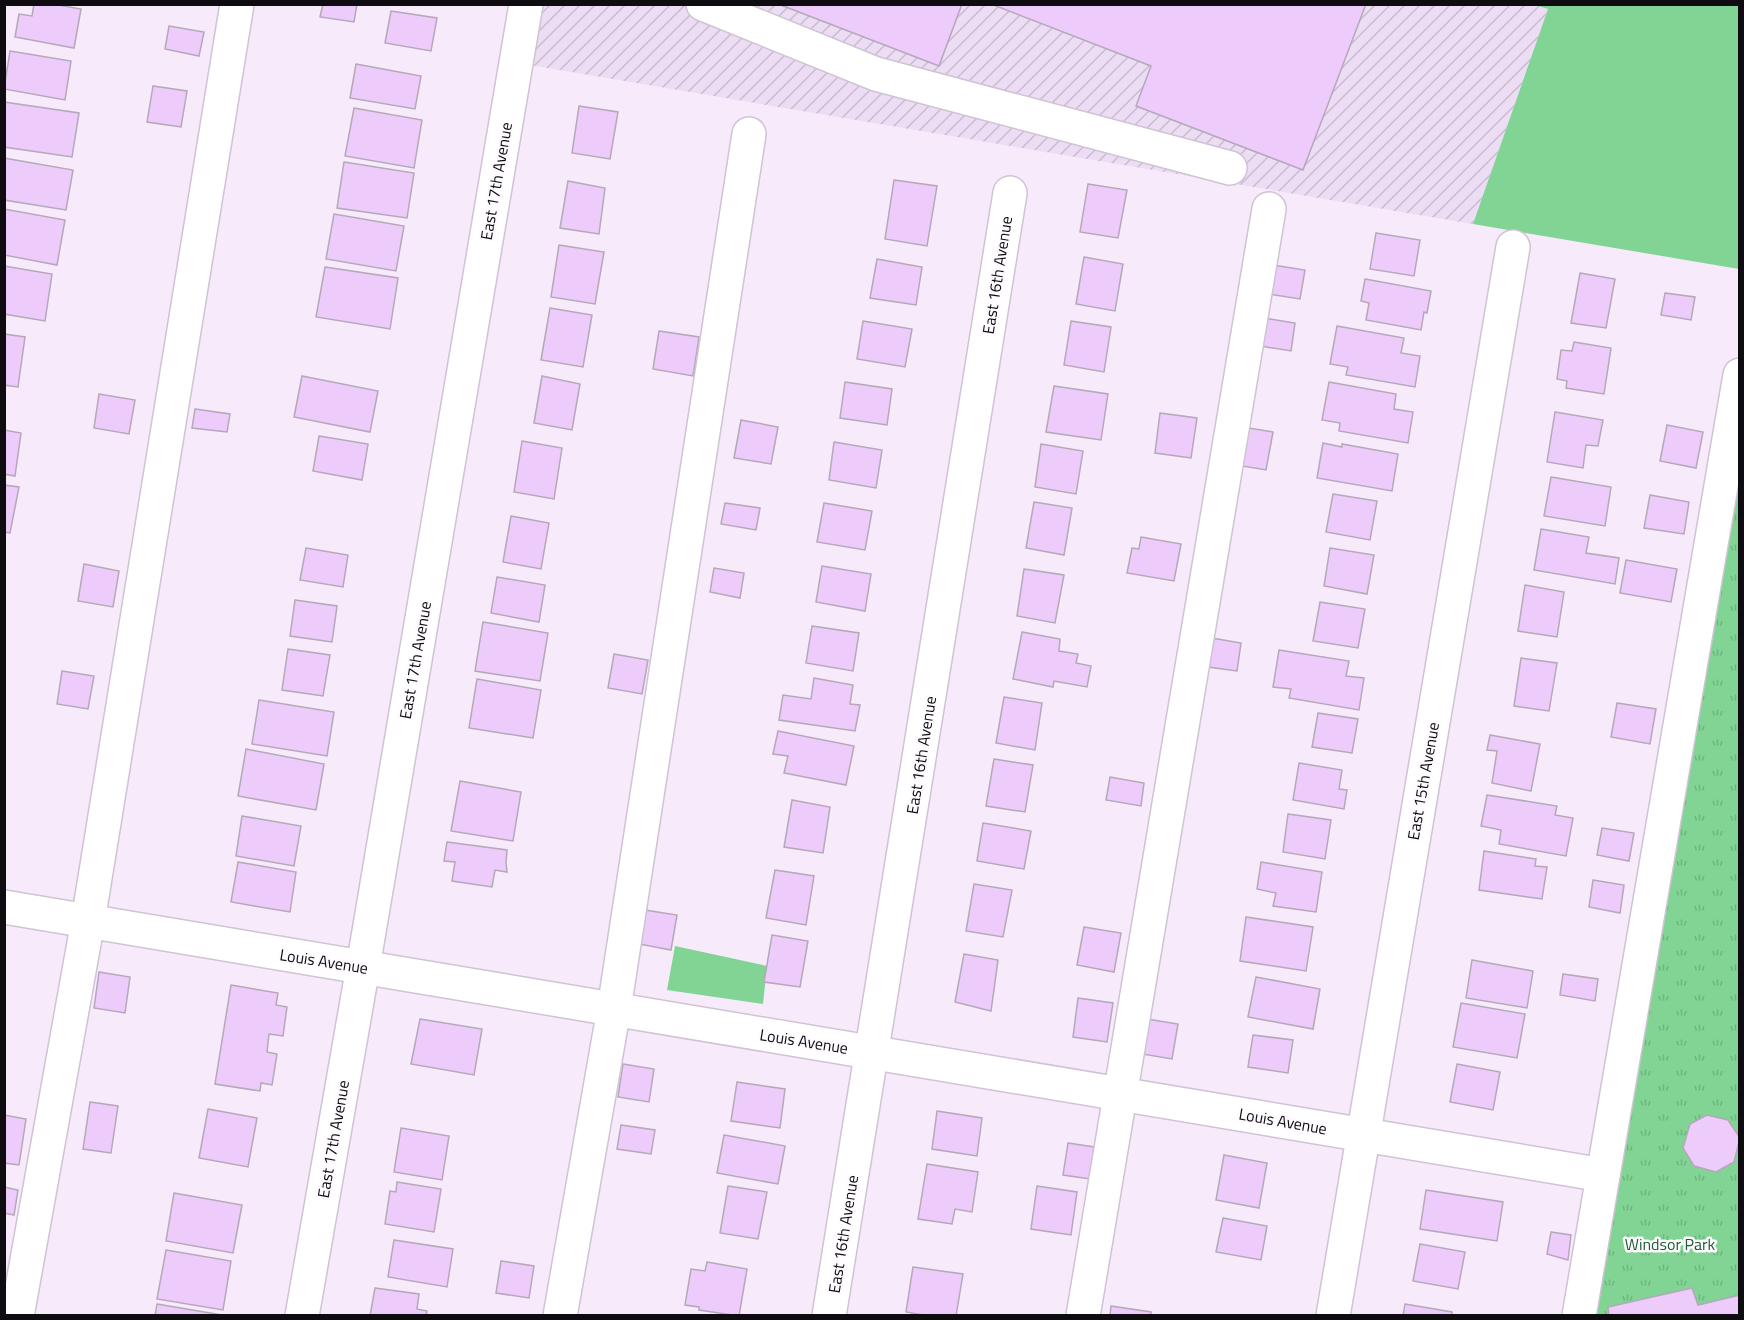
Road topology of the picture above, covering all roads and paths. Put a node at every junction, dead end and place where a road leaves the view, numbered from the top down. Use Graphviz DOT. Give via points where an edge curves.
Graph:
graph roads {
  1 [pos="237,4"];
  2 [pos="526,4"];
  3 [pos="702,4"];
  4 [pos="749,134"];
  5 [pos="1230,168"];
  6 [pos="1010,193"];
  7 [pos="1269,209"];
  8 [pos="1514,247"];
  9 [pos="1740,375"];
  10 [pos="4,907"];
  11 [pos="88,921"];
  12 [pos="363,967"];
  13 [pos="614,1009"];
  14 [pos="873,1052"];
  15 [pos="1120,1094"];
  16 [pos="1364,1134"];
  17 [pos="1603,1175"];
  18 [pos="17,1316"];
  19 [pos="302,1316"];
  20 [pos="560,1316"];
  21 [pos="830,1316"];
  22 [pos="1083,1316"];
  23 [pos="1333,1316"];
  24 [pos="1579,1316"];
  1 -- 11 [label="street"];
  2 -- 12 [label="street, East 17th Avenue"];
  3 -- 5 [label="street" via="876,74"];
  4 -- 13 [label="street"];
  6 -- 14 [label="street, East 16th Avenue"];
  7 -- 15 [label="street"];
  8 -- 16 [label="street, East 15th Avenue"];
  9 -- 17 [label="street"];
  10 -- 11 [label="street, Louis Avenue"];
  11 -- 12 [label="street, Louis Avenue"];
  11 -- 18 [label="street"];
  12 -- 13 [label="street, Louis Avenue"];
  12 -- 19 [label="street, East 17th Avenue"];
  13 -- 14 [label="street, Louis Avenue"];
  13 -- 20 [label="street"];
  14 -- 15 [label="street, Louis Avenue"];
  14 -- 21 [label="street, East 16th Avenue"];
  15 -- 16 [label="street, Louis Avenue"];
  15 -- 22 [label="street"];
  16 -- 17 [label="street, Louis Avenue"];
  16 -- 23 [label="street, East 15th Avenue"];
  17 -- 24 [label="street"];
}
